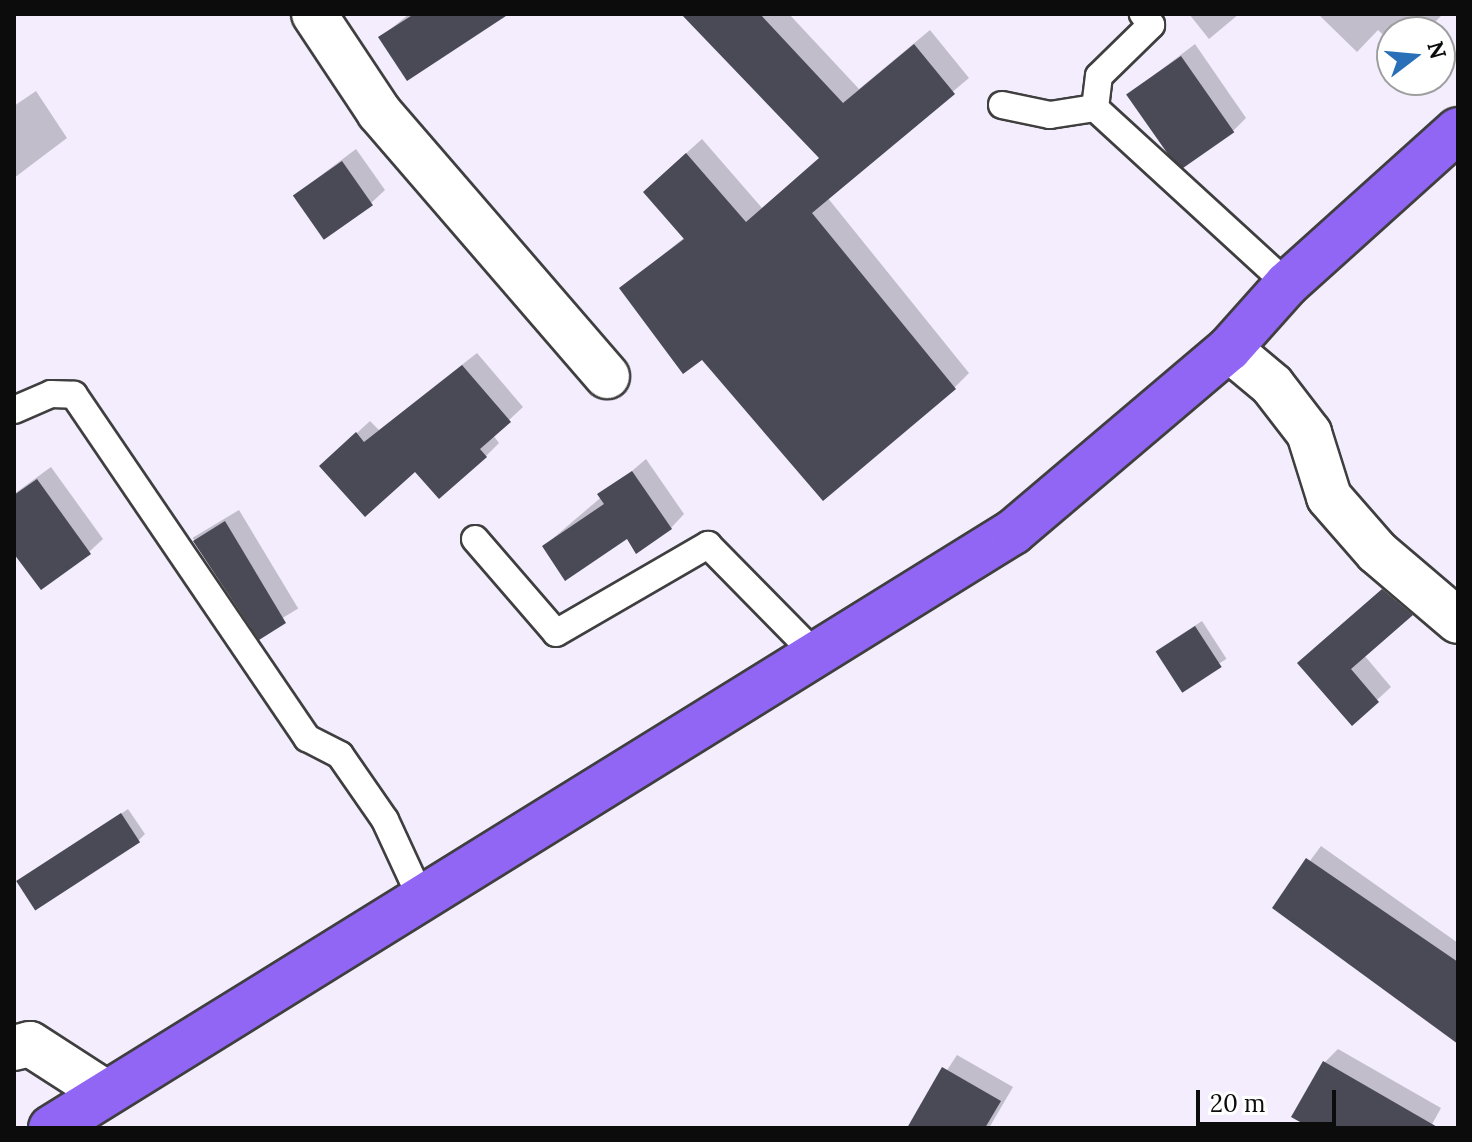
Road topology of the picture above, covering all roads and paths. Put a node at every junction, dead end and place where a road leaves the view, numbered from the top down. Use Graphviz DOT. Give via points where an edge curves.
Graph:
graph roads {
  1 [pos="314,14"];
  2 [pos="1143,14"];
  3 [pos="1002,105"];
  4 [pos="1095,108"];
  5 [pos="1458,130"];
  6 [pos="1287,284"];
  7 [pos="1229,349"];
  8 [pos="607,376"];
  9 [pos="14,410"];
  10 [pos="475,539"];
  11 [pos="1458,621"];
  12 [pos="818,657"];
  13 [pos="422,900"];
  14 [pos="14,1048"];
  15 [pos="103,1091"];
  16 [pos="57,1127"];
  1 -- 8 [label="street" via="379,112"];
  2 -- 4 [label="lane" via="1151,25 1099,76"];
  3 -- 4 [label="lane" via="1050,115"];
  4 -- 6 [label="lane"];
  5 -- 6 [label="main road"];
  6 -- 7 [label="main road"];
  7 -- 11 [label="street" via="1272,385 1309,433 1329,497 1377,552"];
  7 -- 12 [label="main road" via="1013,532"];
  9 -- 13 [label="lane" via="51,394 74,395 307,738 340,755 385,820"];
  10 -- 12 [label="lane" via="556,633 708,545"];
  12 -- 13 [label="main road"];
  13 -- 15 [label="main road"];
  14 -- 15 [label="street" via="30,1044"];
  15 -- 16 [label="main road"];
}
